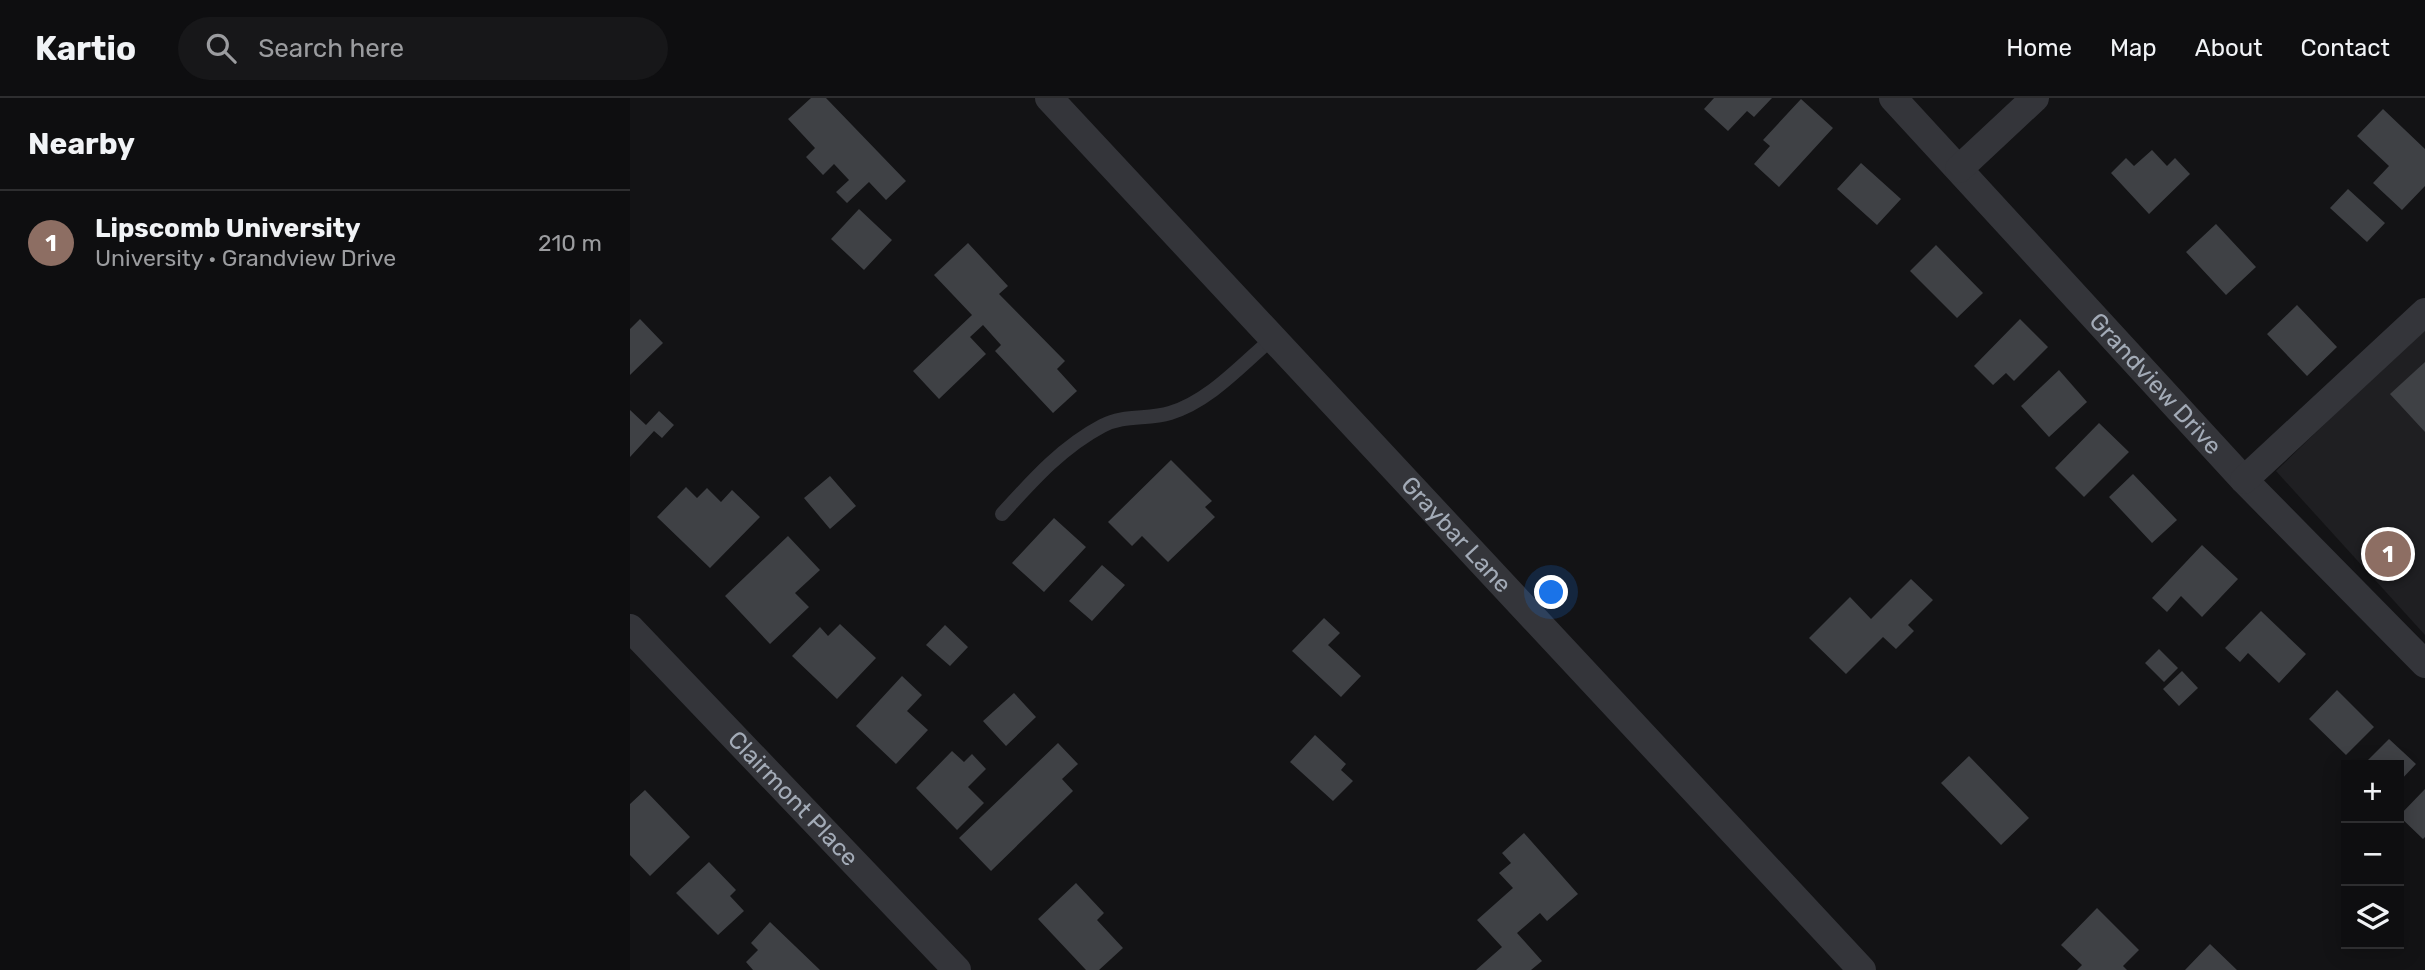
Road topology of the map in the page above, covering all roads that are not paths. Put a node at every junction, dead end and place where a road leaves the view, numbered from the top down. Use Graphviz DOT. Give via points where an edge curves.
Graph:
graph roads {
  1 [pos="1049,98"];
  2 [pos="1894,98"];
  3 [pos="2035,98"];
  4 [pos="1959,169"];
  5 [pos="2425,312"];
  6 [pos="1273,338"];
  7 [pos="2244,480"];
  8 [pos="1002,514"];
  9 [pos="630,628"];
  10 [pos="2425,664"];
  11 [pos="957,970"];
  12 [pos="1862,970"];
  1 -- 6 [label="street, Graybar Lane"];
  2 -- 4 [label="street, Grandview Drive"];
  3 -- 4 [label="street"];
  4 -- 7 [label="street, Grandview Drive"];
  5 -- 7 [label="street"];
  6 -- 8 [label="lane" via="1202,398 1169,414 1131,416 1103,425 1052,461"];
  6 -- 12 [label="street, Graybar Lane"];
  7 -- 10 [label="street, Grandview Drive"];
  9 -- 11 [label="street, Clairmont Place"];
}
